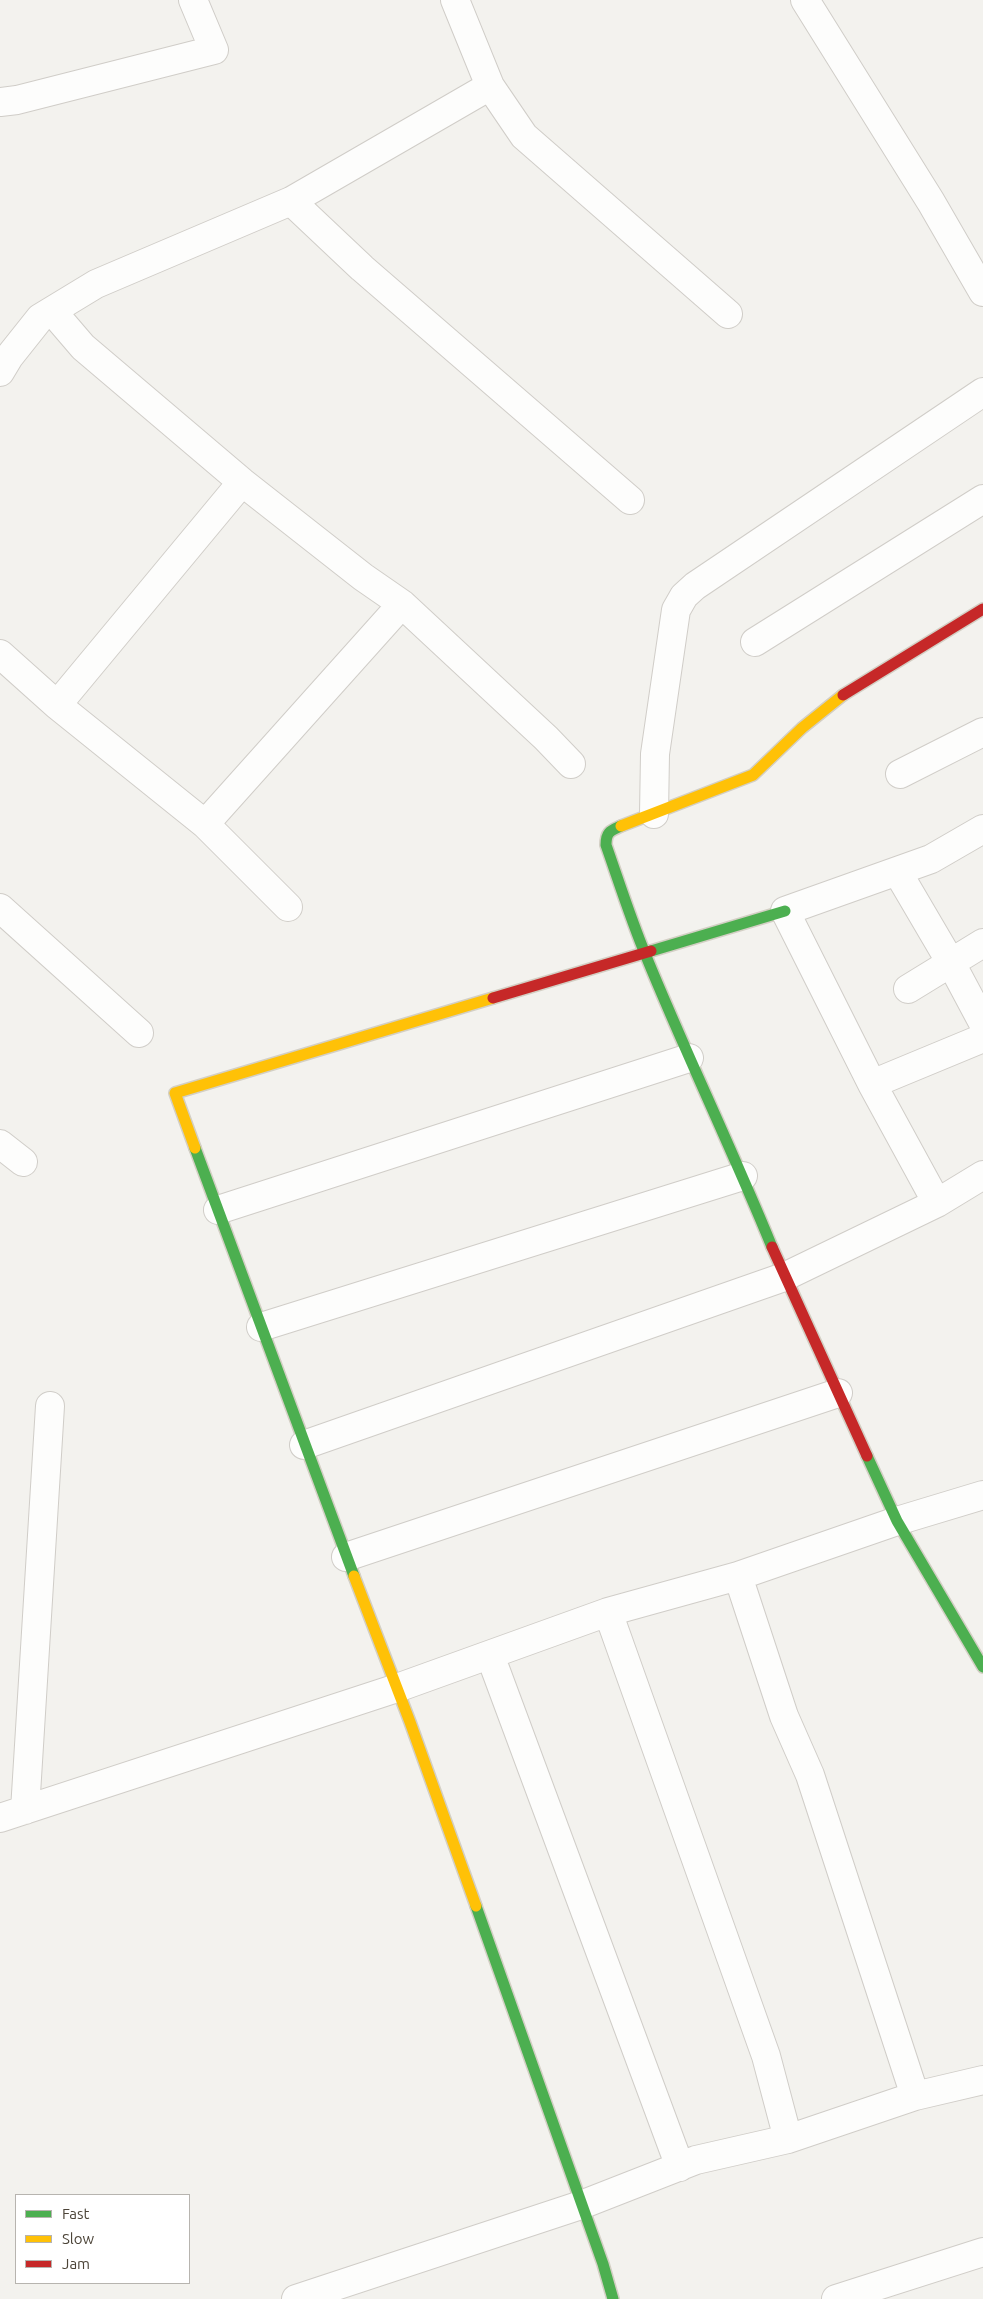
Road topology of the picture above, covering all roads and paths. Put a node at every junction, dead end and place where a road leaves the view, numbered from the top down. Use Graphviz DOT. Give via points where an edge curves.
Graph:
graph roads {
  1 [pos="193,0"];
  2 [pos="455,0"];
  3 [pos="805,0"];
  4 [pos="486,75"];
  5 [pos="0,102"];
  6 [pos="291,201"];
  7 [pos="983,292"];
  8 [pos="53,312"];
  9 [pos="728,314"];
  10 [pos="0,372"];
  11 [pos="983,392"];
  12 [pos="242,482"];
  13 [pos="983,499"];
  14 [pos="630,500"];
  15 [pos="402,604"];
  16 [pos="983,609"];
  17 [pos="755,642"];
  18 [pos="0,654"];
  19 [pos="58,705"];
  20 [pos="983,732"];
  21 [pos="571,764"];
  22 [pos="900,774"];
  23 [pos="654,814"];
  24 [pos="205,824"];
  25 [pos="983,829"];
  26 [pos="897,871"];
  27 [pos="288,907"];
  28 [pos="0,908"];
  29 [pos="785,911"];
  30 [pos="983,943"];
  31 [pos="645,954"];
  32 [pos="951,963"];
  33 [pos="908,990"];
  34 [pos="983,1023"];
  35 [pos="139,1033"];
  36 [pos="983,1038"];
  37 [pos="689,1058"];
  38 [pos="872,1084"];
  39 [pos="0,1144"];
  40 [pos="23,1162"];
  41 [pos="983,1175"];
  42 [pos="743,1176"];
  43 [pos="937,1203"];
  44 [pos="218,1210"];
  45 [pos="784,1277"];
  46 [pos="261,1327"];
  47 [pos="838,1393"];
  48 [pos="50,1406"];
  49 [pos="304,1445"];
  50 [pos="983,1495"];
  51 [pos="897,1521"];
  52 [pos="346,1557"];
  53 [pos="738,1576"];
  54 [pos="608,1612"];
  55 [pos="490,1655"];
  56 [pos="983,1666"];
  57 [pos="397,1688"];
  58 [pos="12,1814"];
  59 [pos="983,2080"];
  60 [pos="915,2096"];
  61 [pos="788,2139"];
  62 [pos="680,2166"];
  63 [pos="582,2205"];
  64 [pos="983,2252"];
  65 [pos="296,2299"];
  66 [pos="614,2299"];
  67 [pos="836,2299"];
  1 -- 5 [label="street" via="214,50"];
  2 -- 4 [label="street"];
  3 -- 7 [label="street"];
  4 -- 6 [label="street"];
  4 -- 9 [label="street" via="524,136"];
  6 -- 8 [label="street" via="96,284"];
  6 -- 14 [label="street" via="362,268"];
  8 -- 10 [label="street" via="40,318"];
  8 -- 12 [label="street" via="83,347"];
  11 -- 23 [label="street" via="684,596 676,610 655,754"];
  12 -- 15 [label="street"];
  12 -- 19 [label="street"];
  13 -- 17 [label="street"];
  15 -- 21 [label="street"];
  15 -- 24 [label="street"];
  16 -- 23 [label="street" via="840,697 752,775"];
  18 -- 19 [label="street"];
  19 -- 24 [label="street"];
  20 -- 22 [label="street"];
  23 -- 31 [label="street" via="609,831 606,836 606,845"];
  24 -- 27 [label="street"];
  25 -- 26 [label="street" via="931,859"];
  26 -- 29 [label="street"];
  26 -- 32 [label="street"];
  28 -- 35 [label="street"];
  29 -- 31 [label="street"];
  29 -- 38 [label="street"];
  30 -- 32 [label="street"];
  31 -- 37 [label="street"];
  31 -- 44 [label="street" via="175,1093"];
  32 -- 33 [label="street"];
  32 -- 34 [label="street"];
  36 -- 38 [label="street"];
  37 -- 42 [label="street"];
  37 -- 44 [label="street"];
  38 -- 43 [label="street"];
  39 -- 40 [label="street"];
  41 -- 43 [label="street"];
  42 -- 45 [label="street"];
  42 -- 46 [label="street"];
  43 -- 45 [label="street"];
  44 -- 46 [label="street"];
  45 -- 47 [label="street"];
  45 -- 49 [label="street"];
  46 -- 49 [label="street"];
  47 -- 51 [label="street"];
  47 -- 52 [label="street"];
  48 -- 58 [label="street"];
  49 -- 52 [label="street"];
  50 -- 51 [label="street"];
  51 -- 53 [label="street"];
  51 -- 56 [label="street"];
  52 -- 57 [label="street"];
  53 -- 54 [label="street"];
  53 -- 60 [label="street" via="784,1716 810,1776"];
  54 -- 55 [label="street"];
  54 -- 61 [label="street" via="766,2056"];
  55 -- 57 [label="street"];
  55 -- 62 [label="street"];
  57 -- 58 [label="street"];
  57 -- 63 [label="street"];
  59 -- 60 [label="street"];
  60 -- 61 [label="street"];
  61 -- 62 [label="street"];
  62 -- 63 [label="street"];
  63 -- 65 [label="street"];
  63 -- 66 [label="street"];
  64 -- 67 [label="street"];
}
